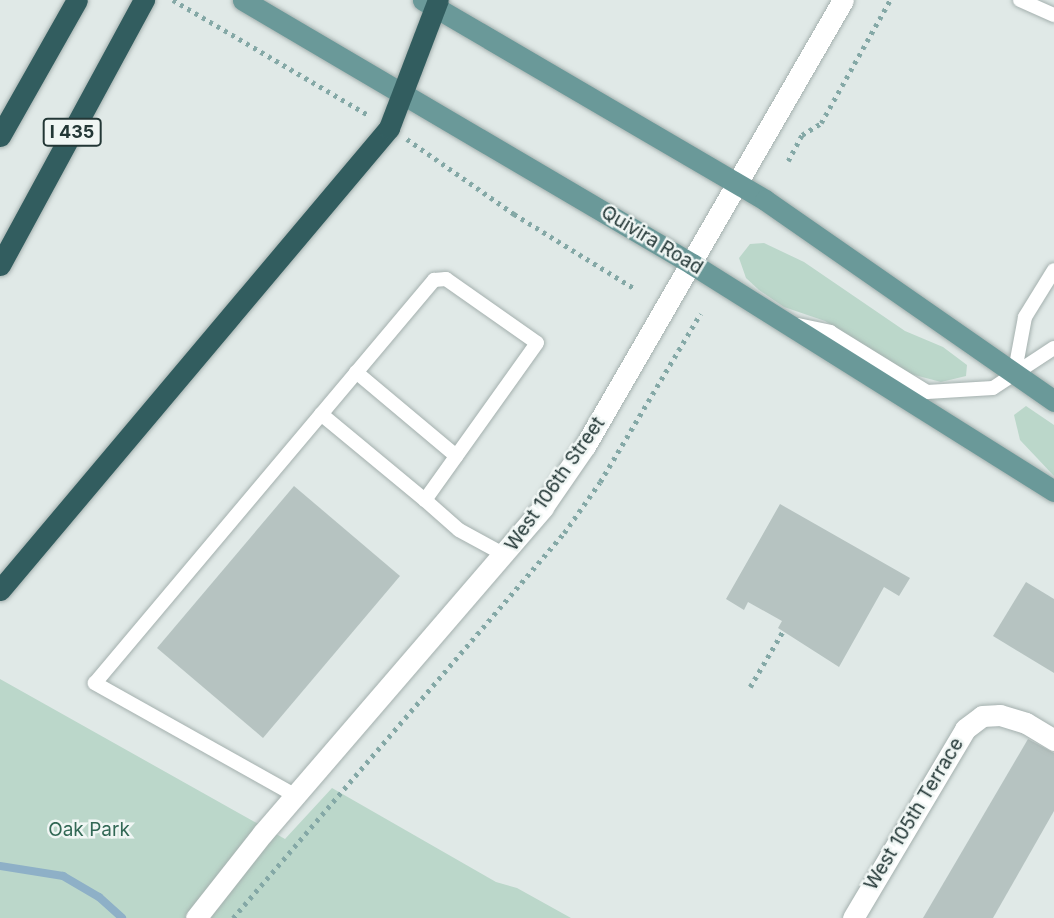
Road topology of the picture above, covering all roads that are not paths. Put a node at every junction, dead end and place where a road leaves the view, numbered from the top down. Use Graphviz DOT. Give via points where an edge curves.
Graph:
graph roads {
  1 [pos="77,0"];
  2 [pos="144,0"];
  3 [pos="243,0"];
  4 [pos="843,0"];
  5 [pos="1020,0"];
  6 [pos="432,2"];
  7 [pos="1054,15"];
  8 [pos="403,93"];
  9 [pos="0,136"];
  10 [pos="740,184"];
  11 [pos="692,264"];
  12 [pos="0,265"];
  13 [pos="1054,270"];
  14 [pos="786,323"];
  15 [pos="1054,348"];
  16 [pos="356,372"];
  17 [pos="1014,376"];
  18 [pos="1054,401"];
  19 [pos="321,414"];
  20 [pos="456,456"];
  21 [pos="1054,491"];
  22 [pos="425,500"];
  23 [pos="505,555"];
  24 [pos="0,590"];
  25 [pos="1054,740"];
  26 [pos="296,796"];
  27 [pos="196,918"];
  28 [pos="853,918"];
  1 -- 9 [label="highway, I 435"];
  2 -- 12 [label="highway, I 435"];
  3 -- 8 [label="main road, Quivira Road"];
  4 -- 10 [label="street, West 106th Street"];
  5 -- 7 [label="lane"];
  6 -- 8 [label="highway"];
  6 -- 10 [label="main road"];
  8 -- 11 [label="main road, Quivira Road"];
  8 -- 24 [label="highway" via="390,128"];
  10 -- 11 [label="street, West 106th Street"];
  10 -- 17 [label="main road"];
  11 -- 14 [label="main road, Quivira Road"];
  11 -- 23 [label="street, West 106th Street" via="585,446"];
  13 -- 17 [label="lane" via="1025,317"];
  14 -- 17 [label="lane" via="830,332 927,391 993,388"];
  14 -- 21 [label="main road, Quivira Road"];
  15 -- 17 [label="lane"];
  16 -- 19 [label="lane"];
  16 -- 20 [label="lane"];
  16 -- 20 [label="lane" via="433,280 446,279 537,343"];
  17 -- 18 [label="main road"];
  19 -- 22 [label="lane"];
  19 -- 26 [label="lane" via="95,682"];
  20 -- 22 [label="lane"];
  22 -- 23 [label="lane" via="459,530"];
  23 -- 26 [label="street, West 106th Street"];
  25 -- 28 [label="street, West 105th Terrace" via="1026,723 982,716 956,739"];
  26 -- 27 [label="street, West 106th Street"];
}
